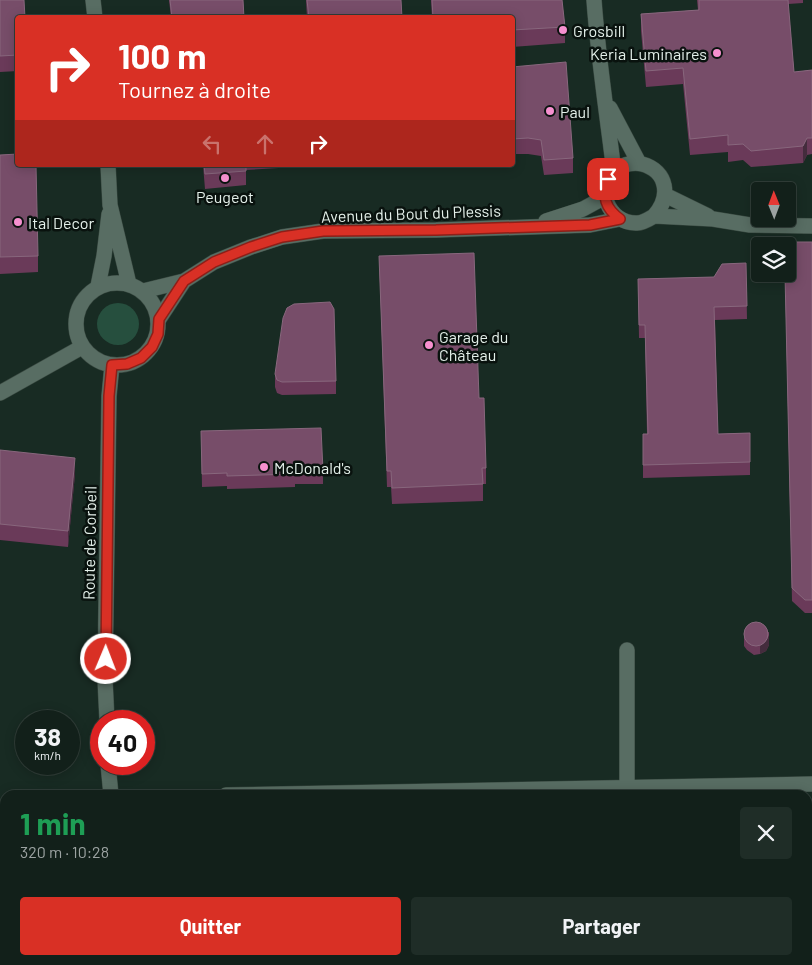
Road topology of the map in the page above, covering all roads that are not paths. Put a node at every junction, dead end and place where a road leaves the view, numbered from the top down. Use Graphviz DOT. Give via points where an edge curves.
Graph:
graph roads {
  1 [pos="93,0"];
  2 [pos="594,0"];
  3 [pos="95,15"];
  4 [pos="606,100"];
  5 [pos="639,163"];
  6 [pos="108,167"];
  7 [pos="614,172"];
  8 [pos="665,195"];
  9 [pos="605,197"];
  10 [pos="110,205"];
  11 [pos="654,216"];
  12 [pos="620,219"];
  13 [pos="713,219"];
  14 [pos="530,226"];
  15 [pos="812,226"];
  16 [pos="184,281"];
  17 [pos="129,284"];
  18 [pos="98,286"];
  19 [pos="143,291"];
  20 [pos="159,319"];
  21 [pos="82,347"];
  22 [pos="112,365"];
  23 [pos="0,393"];
  24 [pos="627,650"];
  25 [pos="106,710"];
  26 [pos="109,775"];
  27 [pos="812,784"];
  28 [pos="111,790"];
  29 [pos="626,790"];
  30 [pos="653,790"];
  1 -- 3 [label="street"];
  2 -- 4 [label="street"];
  4 -- 5 [label="street"];
  4 -- 7 [label="street"];
  5 -- 7 [label="street" via="621,166"];
  5 -- 8 [label="street" via="655,170 661,178"];
  6 -- 10 [label="street"];
  7 -- 9 [label="street" via="608,179"];
  8 -- 11 [label="street" via="660,210"];
  8 -- 13 [label="street"];
  9 -- 12 [label="street" via="613,214"];
  9 -- 14 [label="street, Avenue du Bout du Plessis" via="584,209"];
  10 -- 17 [label="street"];
  10 -- 18 [label="street"];
  11 -- 12 [label="street" via="638,223"];
  11 -- 13 [label="street"];
  12 -- 14 [label="street, Avenue du Bout du Plessis" via="590,225"];
  13 -- 15 [label="street" via="750,225"];
  14 -- 16 [label="street, Avenue du Bout du Plessis" via="323,231 282,237 214,262"];
  16 -- 19 [label="street, Avenue du Bout du Plessis"];
  16 -- 20 [label="street, Avenue du Bout du Plessis"];
  17 -- 18 [label="street" via="114,282"];
  17 -- 19 [label="street"];
  18 -- 21 [label="street" via="83,300 75,320 76,334"];
  19 -- 20 [label="street" via="154,303"];
  20 -- 22 [label="street" via="158,334 152,347 141,358 127,364"];
  21 -- 22 [label="street" via="90,356"];
  21 -- 23 [label="street"];
  22 -- 25 [label="street, Route de Corbeil" via="109,396"];
  24 -- 29 [label="street"];
  26 -- 28 [label="street"];
  27 -- 30 [label="street"];
}
